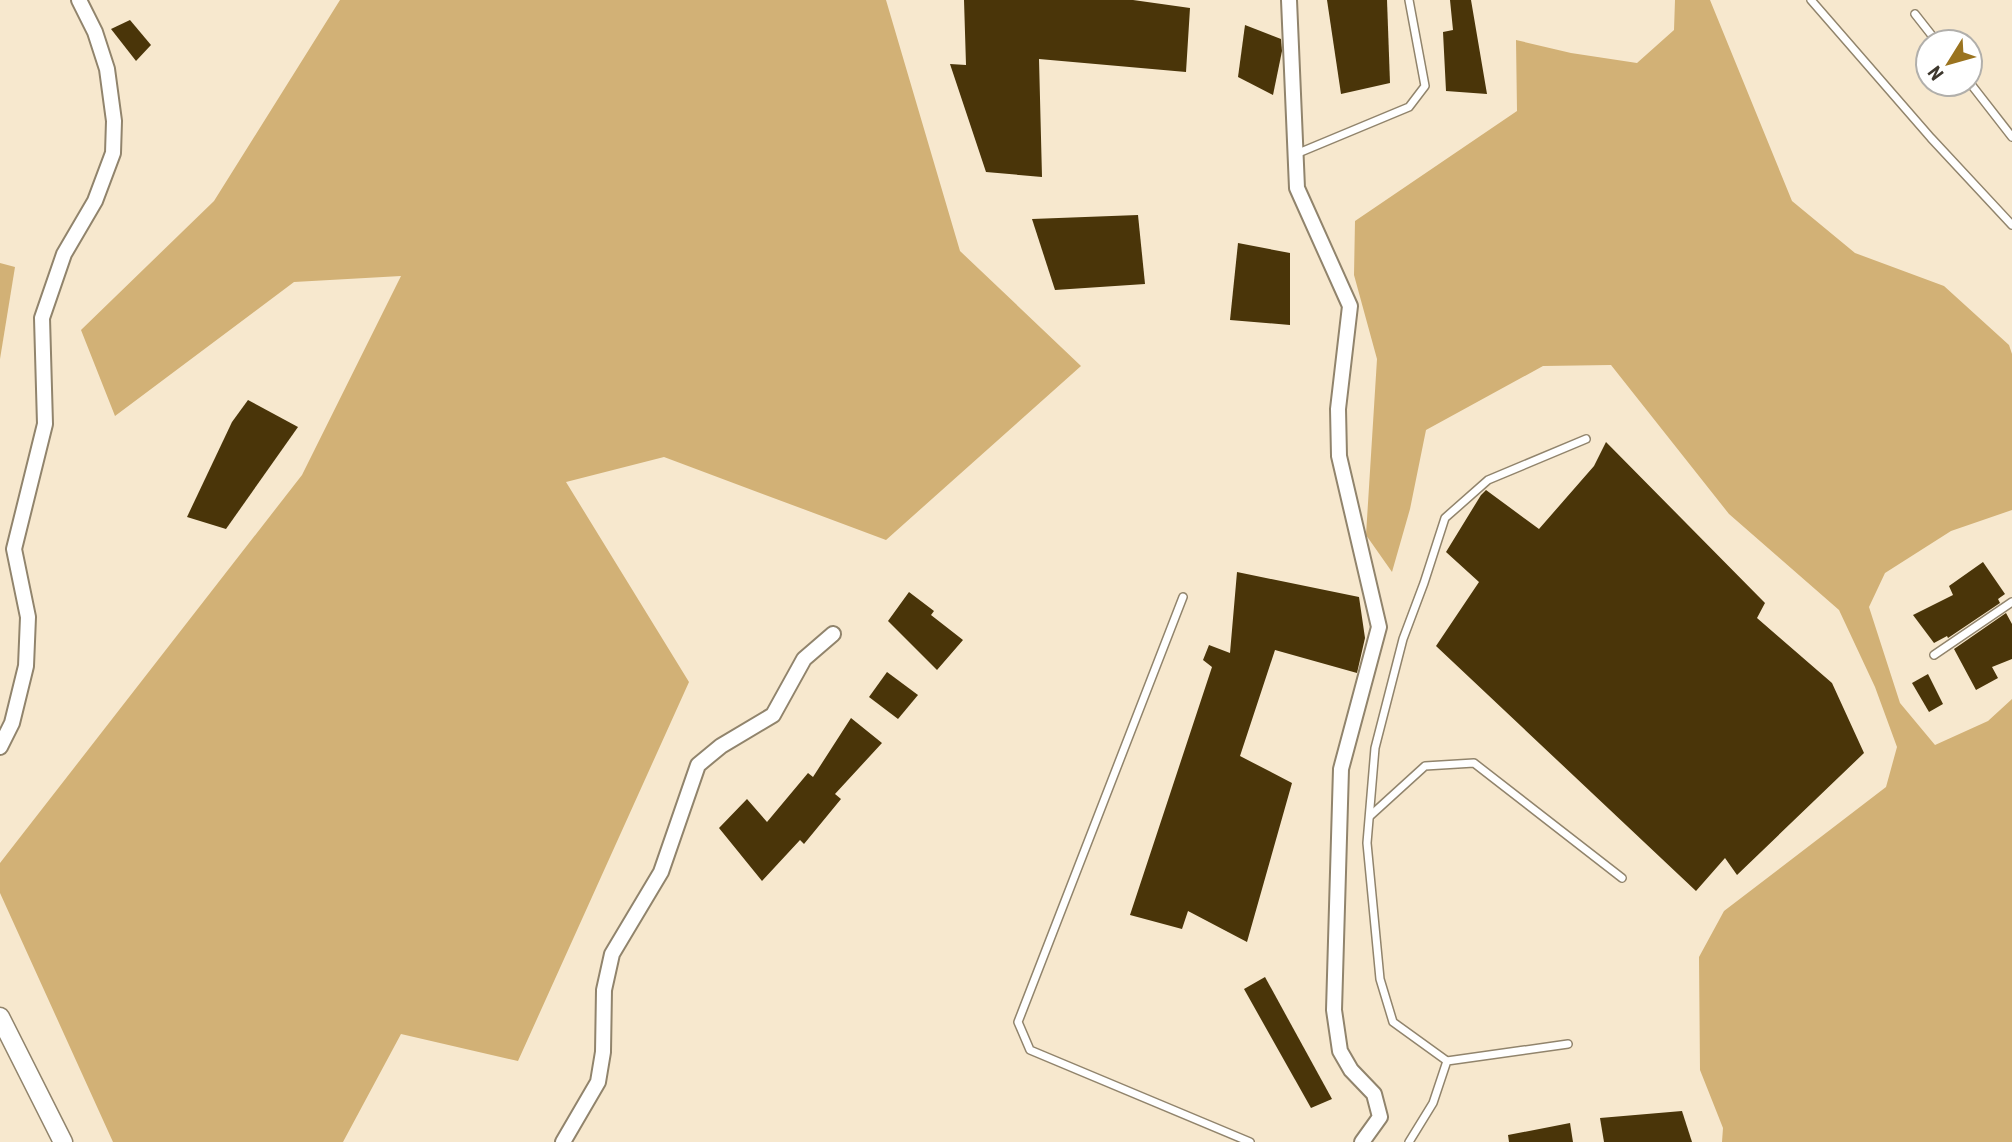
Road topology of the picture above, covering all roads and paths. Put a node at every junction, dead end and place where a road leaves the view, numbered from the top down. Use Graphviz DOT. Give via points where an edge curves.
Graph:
graph roads {
  1 [pos="79,0"];
  2 [pos="1289,0"];
  3 [pos="1409,0"];
  4 [pos="1811,0"];
  5 [pos="1915,15"];
  6 [pos="1926,28"];
  7 [pos="1982,98"];
  8 [pos="2012,137"];
  9 [pos="1296,154"];
  10 [pos="2012,225"];
  11 [pos="1586,439"];
  12 [pos="1183,597"];
  13 [pos="2012,602"];
  14 [pos="833,634"];
  15 [pos="1934,654"];
  16 [pos="0,747"];
  17 [pos="1370,816"];
  18 [pos="1622,878"];
  19 [pos="0,1017"];
  20 [pos="1568,1044"];
  21 [pos="1447,1061"];
  22 [pos="64,1142"];
  23 [pos="563,1142"];
  24 [pos="1250,1142"];
  25 [pos="1362,1142"];
  26 [pos="1409,1142"];
  1 -- 16 [label="street" via="107,69 113,153 95,201 64,254 42,318 45,424 14,549 29,617 26,666 12,723"];
  2 -- 9 [label="street"];
  3 -- 9 [label="lane" via="1425,86 1409,107"];
  4 -- 10 [label="lane"];
  5 -- 6 [label="lane"];
  7 -- 8 [label="lane"];
  9 -- 25 [label="street" via="1297,188 1350,306 1338,409 1339,456 1379,627 1341,769 1334,1010 1340,1051 1374,1094 1380,1117"];
  11 -- 17 [label="lane" via="1488,480 1445,518 1396,663 1376,748"];
  12 -- 24 [label="lane" via="1018,1022 1030,1050"];
  13 -- 15 [label="lane"];
  14 -- 23 [label="street" via="804,659 773,715 698,765 661,872 612,954 604,990 598,1082"];
  17 -- 18 [label="lane" via="1425,766 1474,763"];
  17 -- 21 [label="lane" via="1367,843 1380,979 1393,1022"];
  19 -- 22 [label="street"];
  20 -- 21 [label="lane"];
  21 -- 26 [label="lane" via="1433,1103"];
}
